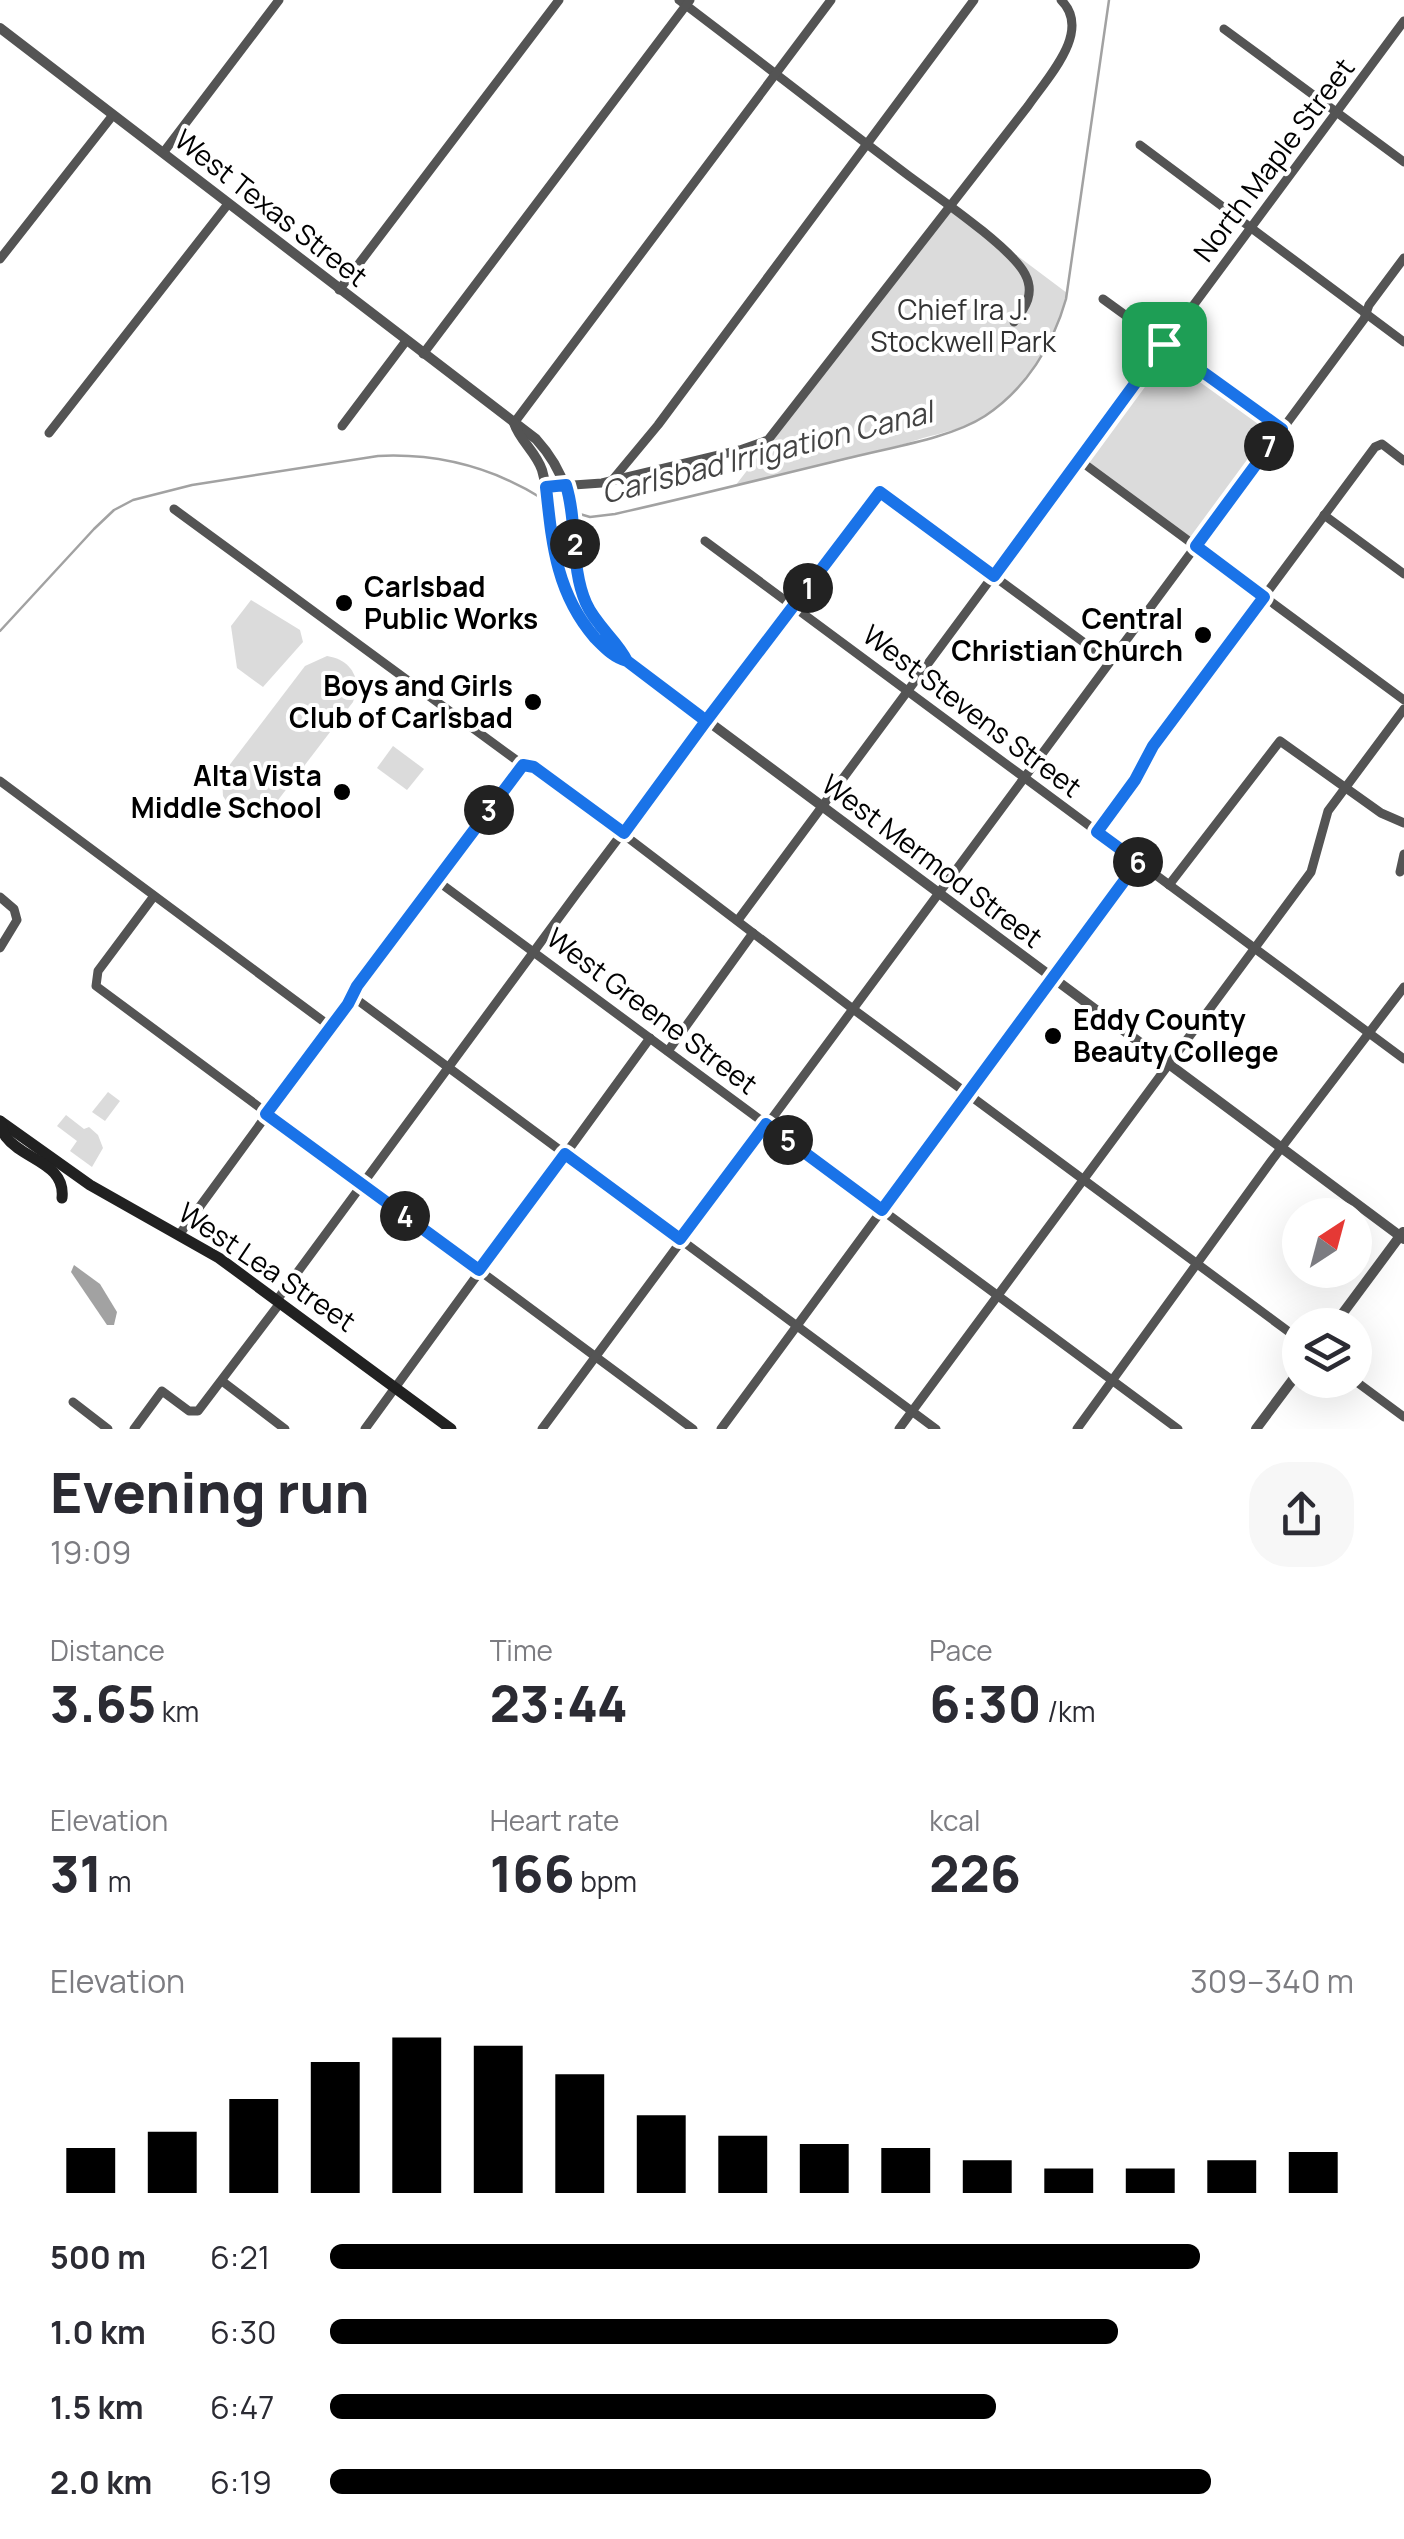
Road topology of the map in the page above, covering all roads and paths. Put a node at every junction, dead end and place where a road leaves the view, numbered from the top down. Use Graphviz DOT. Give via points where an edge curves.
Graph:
graph roads {
  1 [pos="278,0"];
  2 [pos="560,0"];
  3 [pos="831,0"];
  4 [pos="974,0"];
  5 [pos="1061,0"];
  6 [pos="685,2"];
  7 [pos="1404,21"];
  8 [pos="0,28"];
  9 [pos="1224,29"];
  10 [pos="775,74"];
  11 [pos="113,114"];
  12 [pos="1337,114"];
  13 [pos="867,144"];
  14 [pos="1140,145"];
  15 [pos="163,153"];
  16 [pos="1404,162"];
  17 [pos="228,204"];
  18 [pos="952,208"];
  19 [pos="1252,228"];
  20 [pos="0,258"];
  21 [pos="1404,258"];
  22 [pos="340,290"];
  23 [pos="1103,299"];
  24 [pos="1366,314"];
  25 [pos="1014,322"];
  26 [pos="406,341"];
  27 [pos="1404,342"];
  28 [pos="1164,344"];
  29 [pos="423,354"];
  30 [pos="514,423"];
  31 [pos="342,426"];
  32 [pos="1282,429"];
  33 [pos="48,433"];
  34 [pos="1079,460"];
  35 [pos="1404,461"];
  36 [pos="614,478"];
  37 [pos="546,487"];
  38 [pos="567,490"];
  39 [pos="174,509"];
  40 [pos="1324,515"];
  41 [pos="705,541"];
  42 [pos="1196,546"];
  43 [pos="1404,574"];
  44 [pos="994,576"];
  45 [pos="1264,597"];
  46 [pos="794,606"];
  47 [pos="627,661"];
  48 [pos="1109,662"];
  49 [pos="908,691"];
  50 [pos="1404,700"];
  51 [pos="1404,710"];
  52 [pos="706,721"];
  53 [pos="523,765"];
  54 [pos="1023,778"];
  55 [pos="0,781"];
  56 [pos="1346,787"];
  57 [pos="822,807"];
  58 [pos="1404,823"];
  59 [pos="1097,832"];
  60 [pos="624,834"];
  61 [pos="1404,854"];
  62 [pos="1138,862"];
  63 [pos="1400,872"];
  64 [pos="436,880"];
  65 [pos="1169,885"];
  66 [pos="938,893"];
  67 [pos="154,896"];
  68 [pos="0,898"];
  69 [pos="738,920"];
  70 [pos="753,933"];
  71 [pos="0,948"];
  72 [pos="1255,948"];
  73 [pos="534,952"];
  74 [pos="1053,978"];
  75 [pos="1404,987"];
  76 [pos="352,996"];
  77 [pos="853,1010"];
  78 [pos="331,1027"];
  79 [pos="1370,1034"];
  80 [pos="650,1038"];
  81 [pos="668,1051"];
  82 [pos="1404,1060"];
  83 [pos="1168,1064"];
  84 [pos="449,1068"];
  85 [pos="968,1094"];
  86 [pos="266,1114"];
  87 [pos="0,1121"];
  88 [pos="766,1124"];
  89 [pos="1283,1148"];
  90 [pos="565,1154"];
  91 [pos="1084,1180"];
  92 [pos="364,1184"];
  93 [pos="62,1198"];
  94 [pos="882,1210"];
  95 [pos="179,1235"];
  96 [pos="1403,1235"];
  97 [pos="680,1239"];
  98 [pos="1197,1264"];
  99 [pos="479,1270"];
  100 [pos="998,1295"];
  101 [pos="279,1301"];
  102 [pos="1347,1308"];
  103 [pos="796,1325"];
  104 [pos="1282,1327"];
  105 [pos="594,1356"];
  106 [pos="222,1381"];
  107 [pos="1112,1381"];
  108 [pos="395,1387"];
  109 [pos="1372,1393"];
  110 [pos="1282,1394"];
  111 [pos="73,1402"];
  112 [pos="912,1412"];
  113 [pos="1404,1417"];
  114 [pos="108,1429"];
  115 [pos="134,1429"];
  116 [pos="284,1429"];
  117 [pos="365,1429"];
  118 [pos="451,1429"];
  119 [pos="542,1429"];
  120 [pos="694,1429"];
  121 [pos="721,1429"];
  122 [pos="899,1429"];
  123 [pos="936,1429"];
  124 [pos="1078,1429"];
  125 [pos="1178,1429"];
  126 [pos="1256,1429"];
  1 -- 15 [label="street"];
  2 -- 22 [label="street"];
  3 -- 10 [label="street"];
  4 -- 13 [label="street"];
  5 -- 18 [label="street" via="1073,24 1062,55"];
  6 -- 10 [label="street"];
  6 -- 29 [label="street"];
  7 -- 12 [label="street, North Maple Street"];
  8 -- 11 [label="street, West Texas Street"];
  9 -- 12 [label="street"];
  10 -- 13 [label="street"];
  10 -- 30 [label="street"];
  11 -- 15 [label="street, West Texas Street"];
  11 -- 20 [label="street"];
  12 -- 16 [label="street"];
  12 -- 19 [label="street, North Maple Street"];
  13 -- 18 [label="street"];
  13 -- 36 [label="street"];
  14 -- 19 [label="street"];
  15 -- 17 [label="street, West Texas Street"];
  17 -- 22 [label="street, West Texas Street"];
  17 -- 33 [label="street"];
  18 -- 25 [label="street" via="1025,273 1029,297"];
  18 -- 36 [label="street" via="768,440"];
  19 -- 24 [label="street"];
  19 -- 28 [label="street, North Maple Street"];
  21 -- 24 [label="street"];
  22 -- 26 [label="street, West Texas Street"];
  23 -- 28 [label="street"];
  24 -- 27 [label="street"];
  24 -- 32 [label="street"];
  26 -- 29 [label="street, West Texas Street"];
  26 -- 31 [label="street"];
  28 -- 32 [label="street"];
  28 -- 34 [label="street, North Maple Street"];
  29 -- 30 [label="street, West Texas Street"];
  30 -- 37 [label="street, West Texas Street"];
  30 -- 38 [label="street, West Texas Street" via="542,445"];
  32 -- 42 [label="street"];
  34 -- 42 [label="street"];
  34 -- 44 [label="street, North Maple Street"];
  35 -- 40 [label="street" via="1379,444"];
  36 -- 38 [label="street"];
  37 -- 38 [label="street"];
  37 -- 47 [label="street, West Texas Street" via="554,554 568,598 599,642"];
  38 -- 47 [label="street, West Texas Street" via="585,602"];
  39 -- 53 [label="street"];
  40 -- 43 [label="street"];
  40 -- 45 [label="street"];
  41 -- 46 [label="street, West Stevens Street"];
  42 -- 45 [label="street"];
  42 -- 48 [label="street"];
  44 -- 46 [label="street" via="880,492"];
  44 -- 48 [label="street"];
  44 -- 49 [label="street, North Maple Street"];
  45 -- 50 [label="street"];
  45 -- 59 [label="street"];
  46 -- 49 [label="street, West Stevens Street"];
  46 -- 52 [label="street"];
  47 -- 52 [label="street, West Mermod Street"];
  48 -- 54 [label="street"];
  49 -- 54 [label="street, West Stevens Street"];
  49 -- 57 [label="street, North Maple Street"];
  51 -- 56 [label="street"];
  52 -- 57 [label="street, West Mermod Street"];
  52 -- 60 [label="street"];
  53 -- 60 [label="street"];
  53 -- 64 [label="street"];
  54 -- 59 [label="street, West Stevens Street"];
  54 -- 66 [label="street"];
  55 -- 67 [label="street"];
  56 -- 58 [label="street"];
  56 -- 65 [label="street" via="1280,740"];
  56 -- 72 [label="street" via="1328,811 1311,872"];
  57 -- 66 [label="street, West Mermod Street"];
  57 -- 69 [label="street, North Maple Street"];
  59 -- 62 [label="street, West Stevens Street"];
  60 -- 69 [label="street"];
  60 -- 73 [label="street"];
  61 -- 63 [label="street"];
  62 -- 65 [label="street, West Stevens Street"];
  62 -- 74 [label="street"];
  64 -- 73 [label="street, West Greene Street"];
  64 -- 76 [label="street"];
  65 -- 72 [label="street, West Stevens Street"];
  66 -- 74 [label="street, West Mermod Street"];
  66 -- 77 [label="street"];
  67 -- 78 [label="street"];
  67 -- 86 [label="street" via="98,971 96,986"];
  68 -- 71 [label="street" via="18,920"];
  69 -- 70 [label="street"];
  70 -- 77 [label="street"];
  70 -- 81 [label="street"];
  72 -- 79 [label="street, West Stevens Street"];
  72 -- 83 [label="street"];
  73 -- 80 [label="street, West Greene Street"];
  73 -- 84 [label="street"];
  74 -- 83 [label="street, West Mermod Street"];
  74 -- 85 [label="street"];
  75 -- 79 [label="street"];
  76 -- 78 [label="street"];
  76 -- 84 [label="street"];
  77 -- 85 [label="street"];
  77 -- 88 [label="street"];
  78 -- 86 [label="street"];
  79 -- 82 [label="street, West Stevens Street"];
  79 -- 89 [label="street"];
  80 -- 81 [label="street, West Greene Street"];
  80 -- 90 [label="street"];
  81 -- 88 [label="street, West Greene Street"];
  83 -- 89 [label="street, West Mermod Street"];
  83 -- 91 [label="street"];
  84 -- 90 [label="street"];
  84 -- 92 [label="street"];
  85 -- 91 [label="street"];
  85 -- 94 [label="street"];
  86 -- 92 [label="street"];
  86 -- 95 [label="street"];
  87 -- 93 [label="main road" via="7,1138 59,1177"];
  87 -- 95 [label="main road, West Lea Street" via="90,1186"];
  88 -- 94 [label="street, West Greene Street"];
  88 -- 97 [label="street"];
  89 -- 96 [label="street, West Mermod Street"];
  89 -- 98 [label="street"];
  90 -- 97 [label="street"];
  90 -- 99 [label="street"];
  91 -- 98 [label="street"];
  91 -- 100 [label="street"];
  92 -- 99 [label="street"];
  92 -- 101 [label="street"];
  94 -- 100 [label="street, West Greene Street"];
  94 -- 103 [label="street"];
  95 -- 101 [label="main road, West Lea Street"];
  96 -- 102 [label="street"];
  97 -- 103 [label="street"];
  97 -- 105 [label="street"];
  98 -- 104 [label="street"];
  98 -- 107 [label="street"];
  99 -- 105 [label="street"];
  99 -- 108 [label="street"];
  100 -- 107 [label="street, West Greene Street"];
  100 -- 112 [label="street"];
  101 -- 106 [label="street"];
  101 -- 108 [label="main road, West Lea Street"];
  103 -- 112 [label="street"];
  103 -- 121 [label="street"];
  105 -- 119 [label="street"];
  105 -- 120 [label="street"];
  106 -- 115 [label="street" via="194,1412 162,1391"];
  106 -- 116 [label="street"];
  107 -- 124 [label="street"];
  107 -- 125 [label="street, West Greene Street"];
  108 -- 117 [label="street"];
  108 -- 118 [label="main road, West Lea Street"];
  109 -- 113 [label="street"];
  110 -- 126 [label="street"];
  111 -- 114 [label="street"];
  112 -- 122 [label="street"];
  112 -- 123 [label="street"];
}
